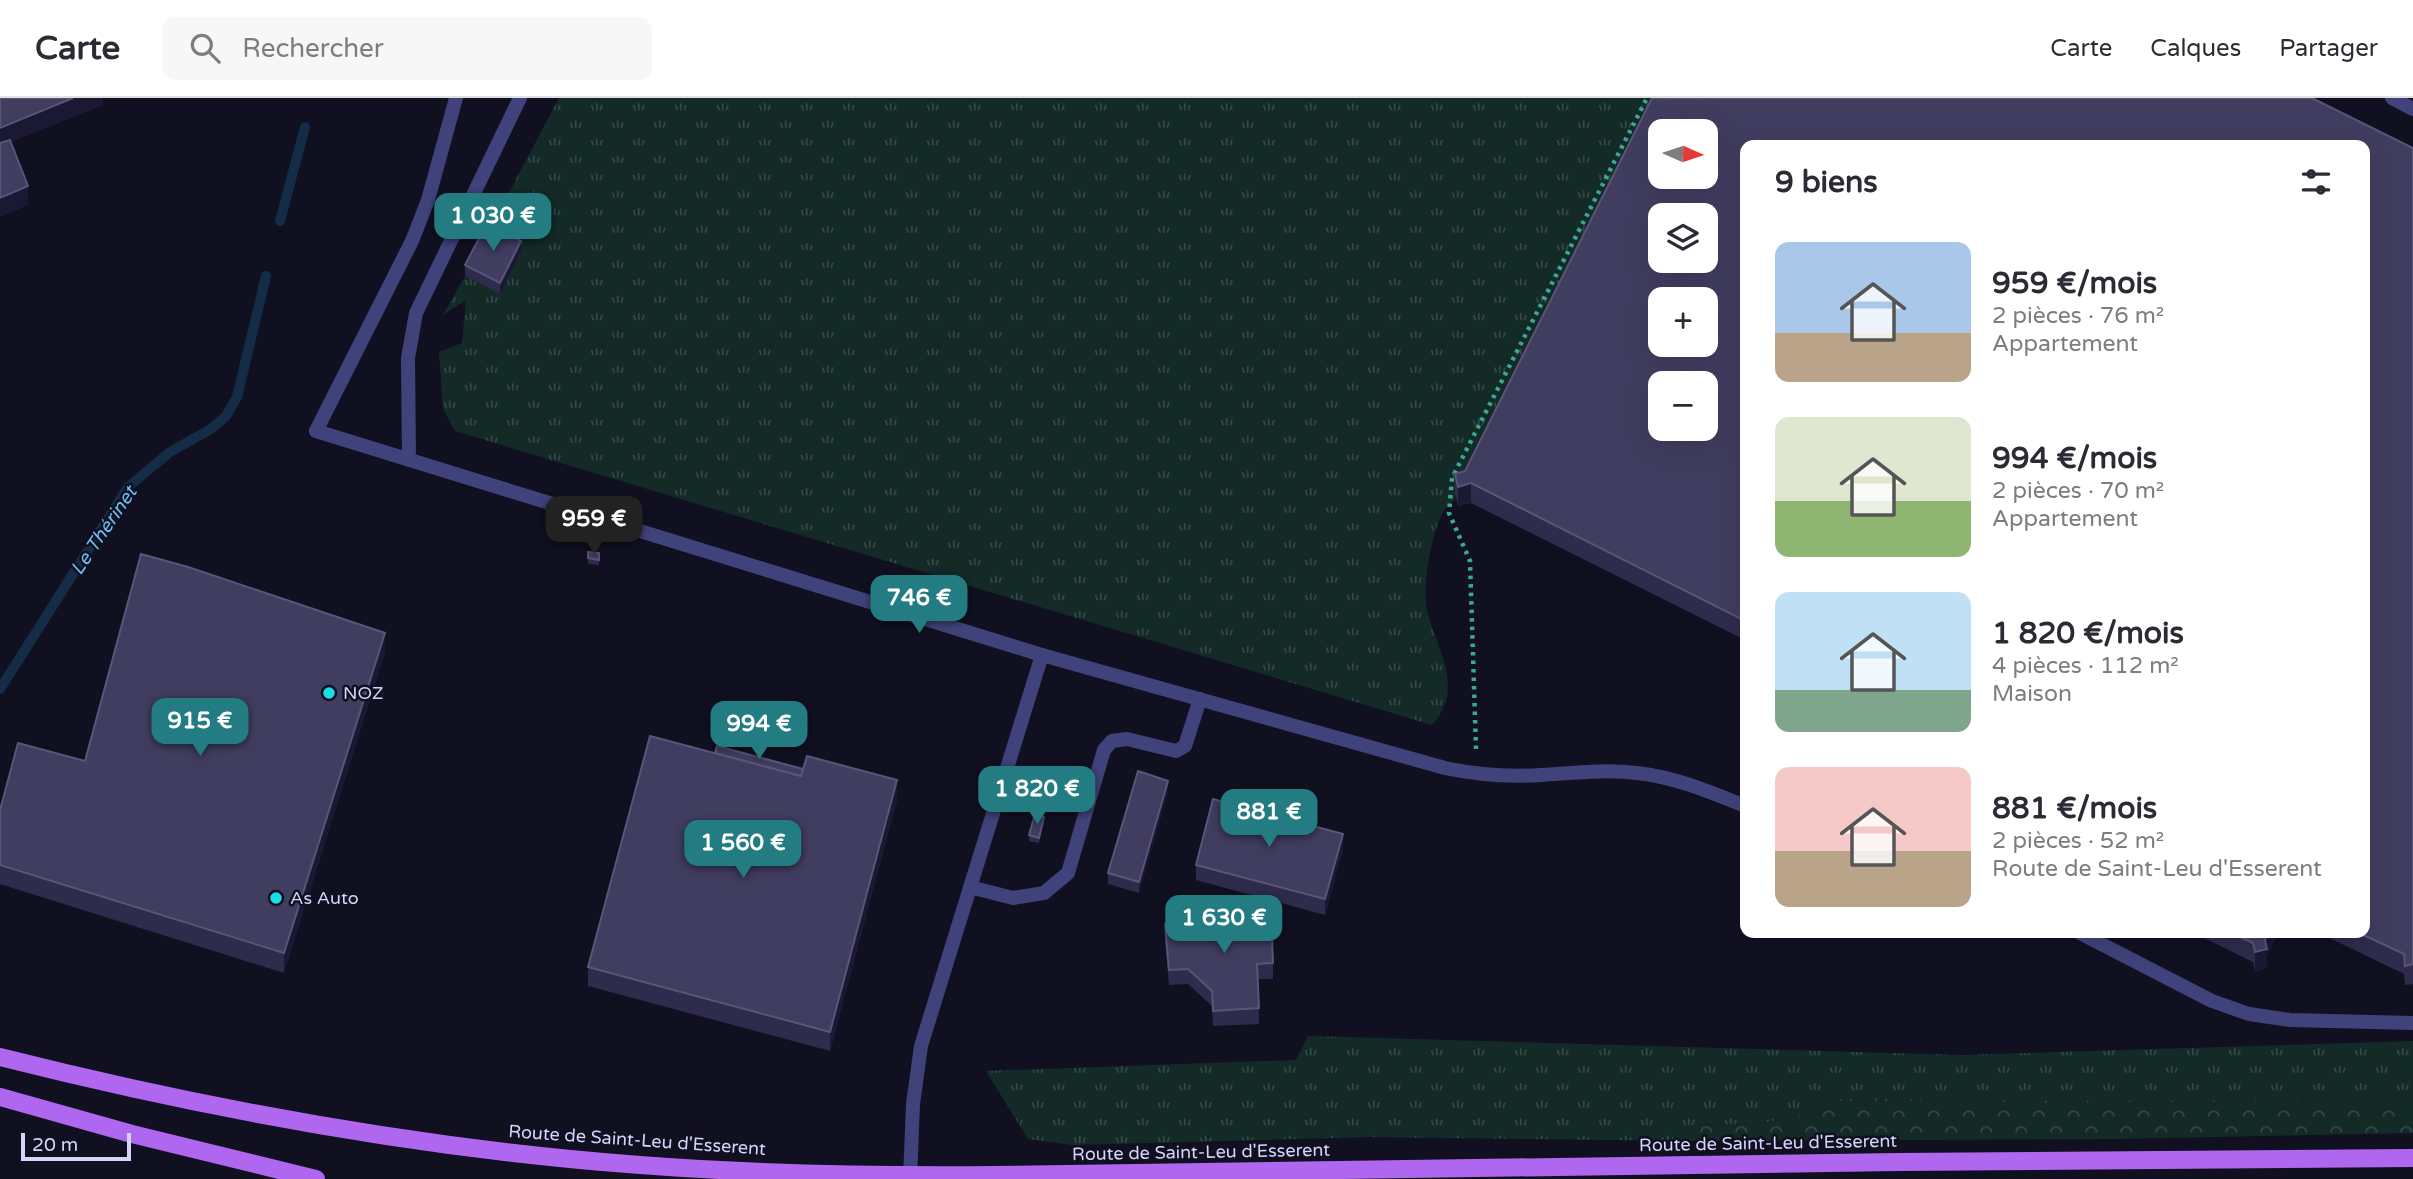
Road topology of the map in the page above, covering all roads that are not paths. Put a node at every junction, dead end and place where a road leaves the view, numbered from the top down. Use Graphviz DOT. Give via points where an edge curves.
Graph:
graph roads {
  1 [pos="457,98"];
  2 [pos="520,98"];
  3 [pos="2392,98"];
  4 [pos="2413,109"];
  5 [pos="409,460"];
  6 [pos="1042,655"];
  7 [pos="1200,699"];
  8 [pos="1740,804"];
  9 [pos="971,887"];
  10 [pos="2090,938"];
  11 [pos="2413,1023"];
  12 [pos="0,1057"];
  13 [pos="0,1097"];
  14 [pos="2413,1158"];
  15 [pos="910,1177"];
  16 [pos="994,1177"];
  17 [pos="1058,1177"];
  18 [pos="316,1179"];
  1 -- 5 [label="street" via="416,231 316,431"];
  2 -- 5 [label="street" via="416,313 408,358"];
  3 -- 4 [label="street"];
  5 -- 6 [label="street"];
  6 -- 7 [label="street"];
  6 -- 9 [label="street"];
  7 -- 8 [label="street" via="1477,775 1637,772"];
  7 -- 9 [label="street" via="1185,746 1176,751 1127,739 1112,741 1104,750 1068,873 1044,893 1013,898"];
  9 -- 15 [label="street" via="921,1046"];
  10 -- 11 [label="street" via="2212,1001 2249,1014 2290,1020"];
  12 -- 15 [label="main road, Route de Saint-Leu d'Esserent" via="249,1113 467,1147 654,1166"];
  13 -- 18 [label="main road"];
  14 -- 17 [label="main road, Route de Saint-Leu d'Esserent" via="1940,1161"];
  15 -- 16 [label="main road, Route de Saint-Leu d'Esserent"];
  16 -- 17 [label="main road, Route de Saint-Leu d'Esserent"];
}
